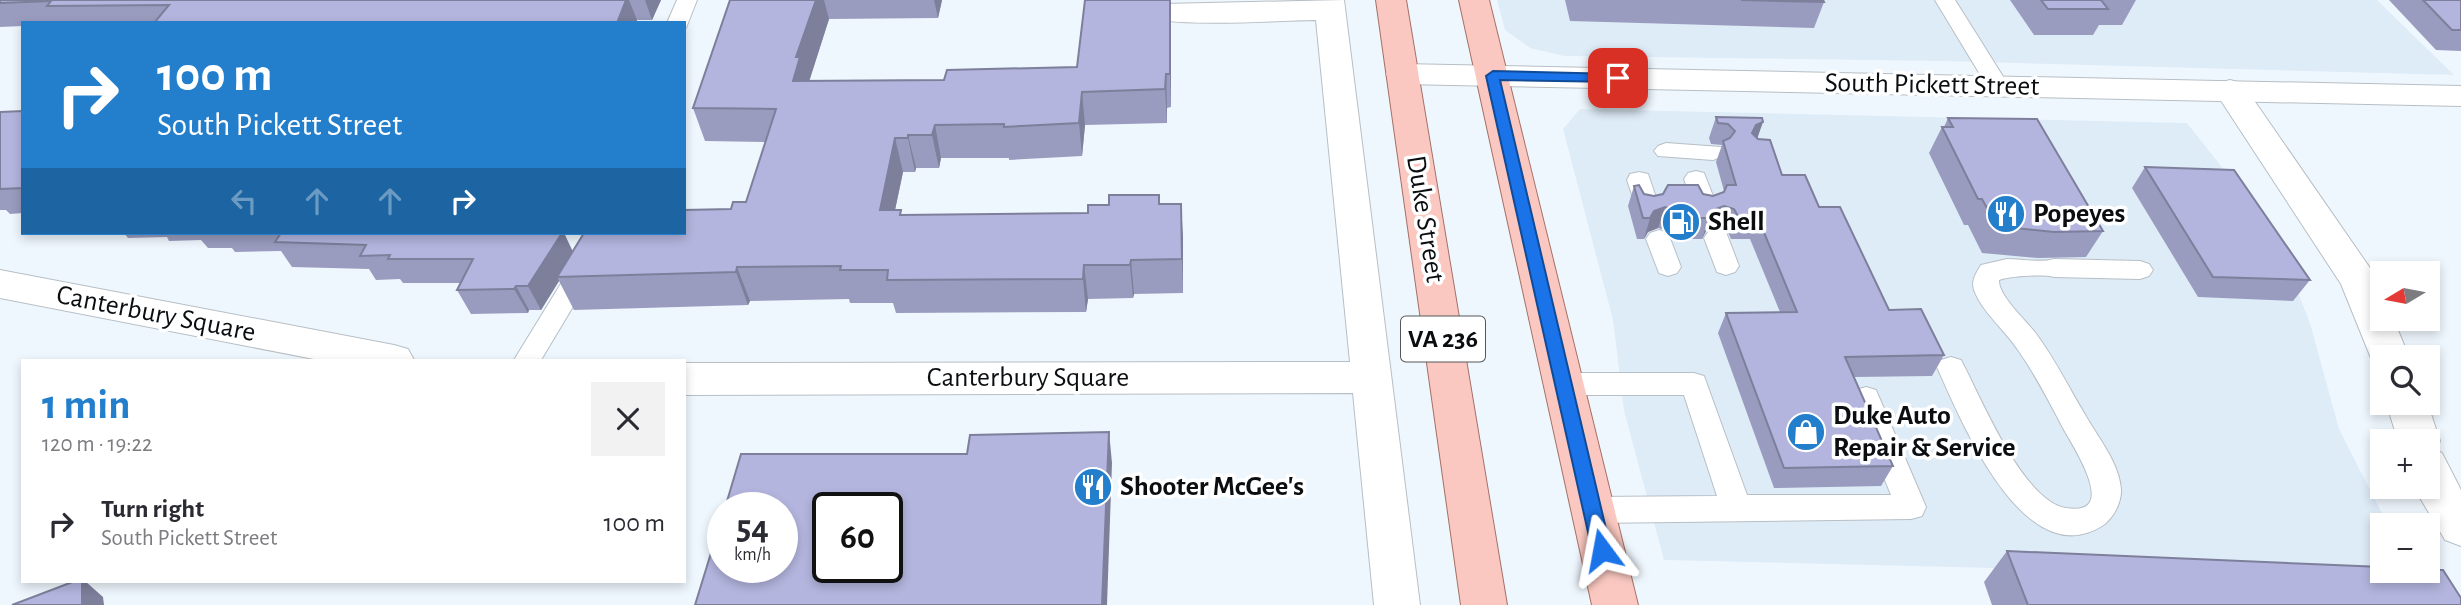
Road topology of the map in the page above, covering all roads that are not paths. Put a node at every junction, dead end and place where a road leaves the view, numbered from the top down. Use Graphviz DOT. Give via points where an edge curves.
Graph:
graph roads {
  1 [pos="687,0"];
  2 [pos="1119,0"];
  3 [pos="1391,0"];
  4 [pos="1474,0"];
  5 [pos="1945,0"];
  6 [pos="1330,5"];
  7 [pos="679,21"];
  8 [pos="1402,74"];
  9 [pos="1493,76"];
  10 [pos="1998,86"];
  11 [pos="2230,90"];
  12 [pos="2461,96"];
  13 [pos="1666,151"];
  14 [pos="1713,152"];
  15 [pos="1696,179"];
  16 [pos="1639,180"];
  17 [pos="1647,206"];
  18 [pos="1706,206"];
  19 [pos="603,235"];
  20 [pos="1659,239"];
  21 [pos="1717,239"];
  22 [pos="1726,266"];
  23 [pos="1668,267"];
  24 [pos="2140,270"];
  25 [pos="0,284"];
  26 [pos="2384,345"];
  27 [pos="389,359"];
  28 [pos="528,359"];
  29 [pos="1951,367"];
  30 [pos="1372,377"];
  31 [pos="686,379"];
  32 [pos="1564,384"];
  33 [pos="1866,398"];
  34 [pos="2440,494"];
  35 [pos="1736,508"];
  36 [pos="1593,510"];
  37 [pos="2461,527"];
  38 [pos="1397,605"];
  39 [pos="1484,605"];
  40 [pos="1615,605"];
  1 -- 7 [label="lane"];
  2 -- 6 [label="street" via="1163,13"];
  3 -- 8 [label="main road, Duke Street / VA 236"];
  4 -- 9 [label="main road"];
  5 -- 10 [label="lane"];
  6 -- 30 [label="street"];
  8 -- 9 [label="street, South Pickett Street"];
  8 -- 39 [label="main road, Duke Street / VA 236"];
  9 -- 10 [label="street, South Pickett Street"];
  9 -- 32 [label="main road"];
  10 -- 11 [label="street, South Pickett Street"];
  11 -- 12 [label="street, South Pickett Street"];
  11 -- 26 [label="street" via="2358,281"];
  13 -- 14 [label="lane"];
  15 -- 18 [label="lane"];
  16 -- 17 [label="lane"];
  19 -- 28 [label="lane"];
  20 -- 23 [label="lane"];
  21 -- 22 [label="lane"];
  24 -- 29 [label="lane" via="1998,269 1990,272 1985,286 2044,367 2098,462 2106,499 2089,519 2060,519 2026,499 1998,464"];
  25 -- 27 [label="street, Canterbury Square"];
  30 -- 31 [label="street, Canterbury Square"];
  30 -- 38 [label="street"];
  32 -- 35 [label="lane" via="1694,384"];
  32 -- 36 [label="main road"];
  33 -- 35 [label="lane" via="1911,507"];
  34 -- 37 [label="street"];
  35 -- 36 [label="lane"];
  36 -- 40 [label="main road"];
}
